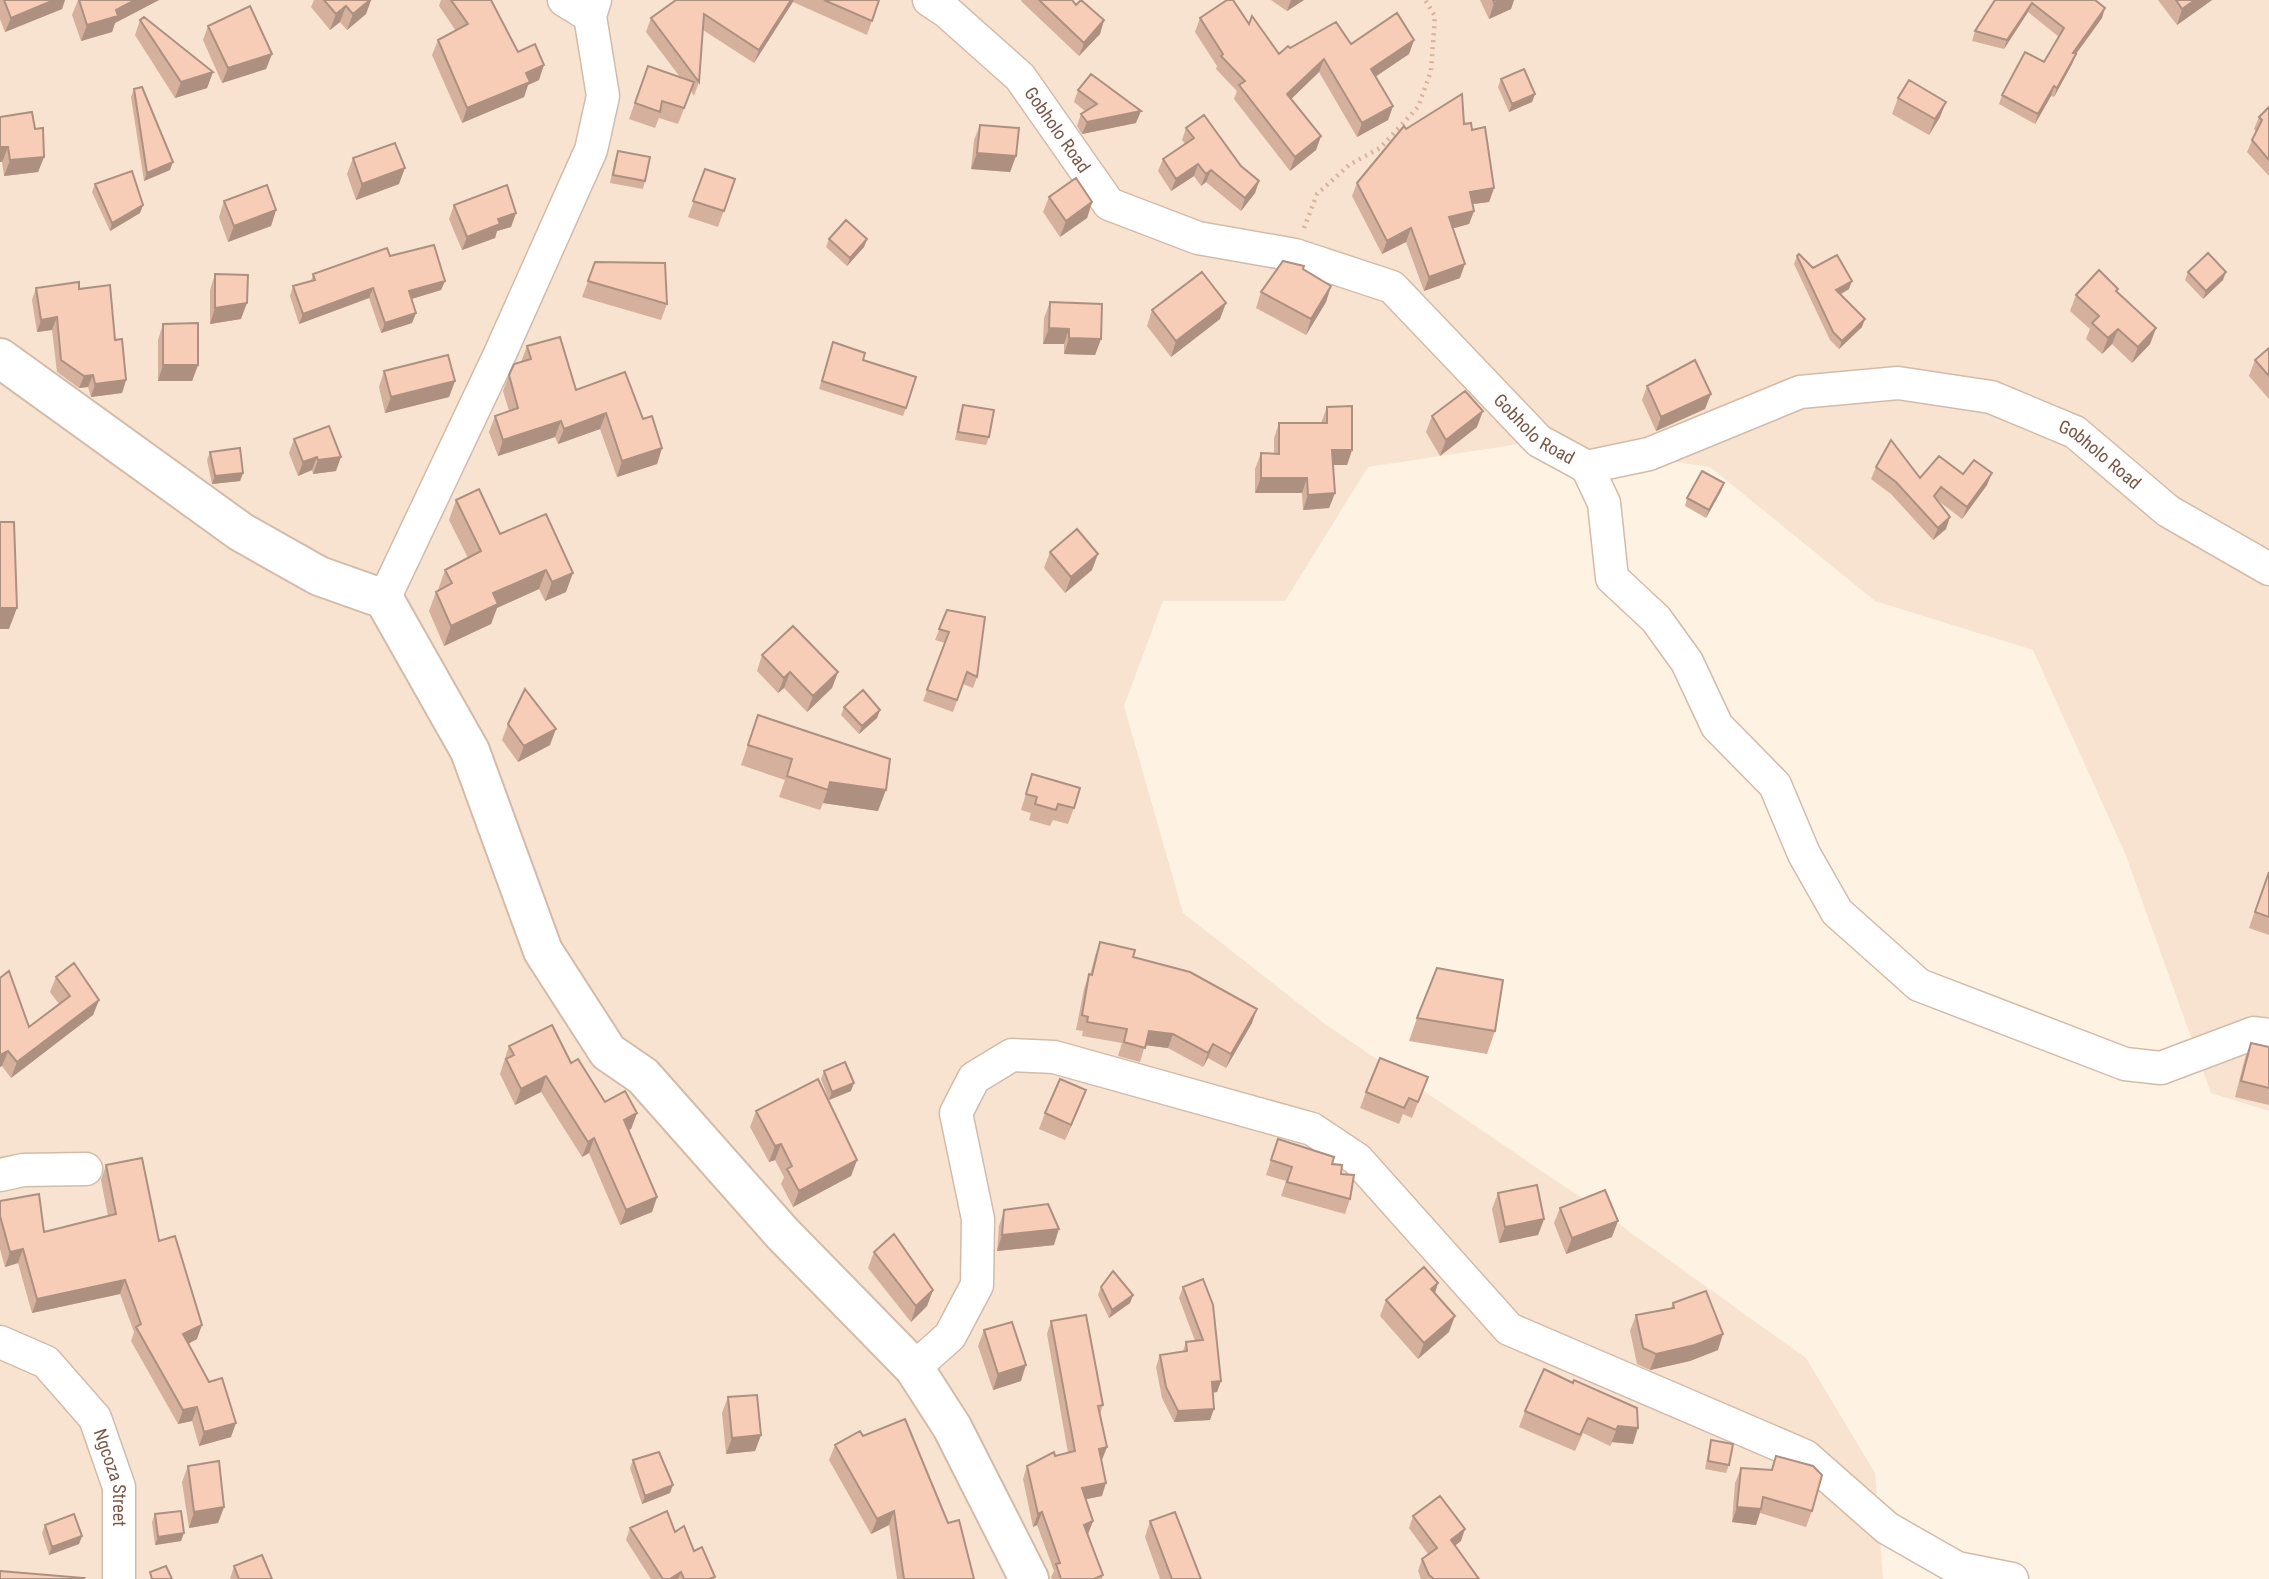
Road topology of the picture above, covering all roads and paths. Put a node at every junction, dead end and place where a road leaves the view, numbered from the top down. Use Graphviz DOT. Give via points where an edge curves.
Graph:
graph roads {
  1 [pos="929,0"];
  2 [pos="1425,0"];
  3 [pos="583,5"];
  4 [pos="1294,255"];
  5 [pos="0,358"];
  6 [pos="1587,467"];
  7 [pos="2269,569"];
  8 [pos="384,599"];
  9 [pos="2269,1035"];
  10 [pos="86,1169"];
  11 [pos="0,1175"];
  12 [pos="0,1342"];
  13 [pos="914,1368"];
  14 [pos="119,1579"];
  15 [pos="1029,1579"];
  16 [pos="2012,1579"];
  1 -- 4 [label="street, Gobholo Road" via="1020,77 1110,204 1198,238"];
  2 -- 4 [label="path" via="1435,16 1431,71 1418,107 1380,148 1349,165 1317,194"];
  3 -- 8 [label="street" via="603,96 591,150"];
  4 -- 6 [label="street, Gobholo Road" via="1392,287 1539,441"];
  5 -- 8 [label="street" via="241,531 319,576"];
  6 -- 7 [label="street, Gobholo Road" via="1649,454 1800,392 1898,383 1991,397 2075,432 2168,511"];
  6 -- 9 [label="street" via="1604,503 1612,578 1656,619 1688,662 1717,726 1775,785 1804,854 1837,912 1919,985 2125,1064 2161,1068 2254,1033"];
  8 -- 13 [label="street" via="470,751 543,951 608,1052 643,1076 782,1233"];
  10 -- 11 [label="street"];
  12 -- 14 [label="street, Ngcoza Street" via="46,1362 95,1418 119,1487"];
  13 -- 15 [label="street" via="952,1427"];
  13 -- 16 [label="street" via="950,1336 977,1285 978,1219 956,1112 974,1078 1012,1055 1055,1057 1312,1129 1356,1159 1509,1329 1805,1456 1887,1528 1957,1568"];
}
